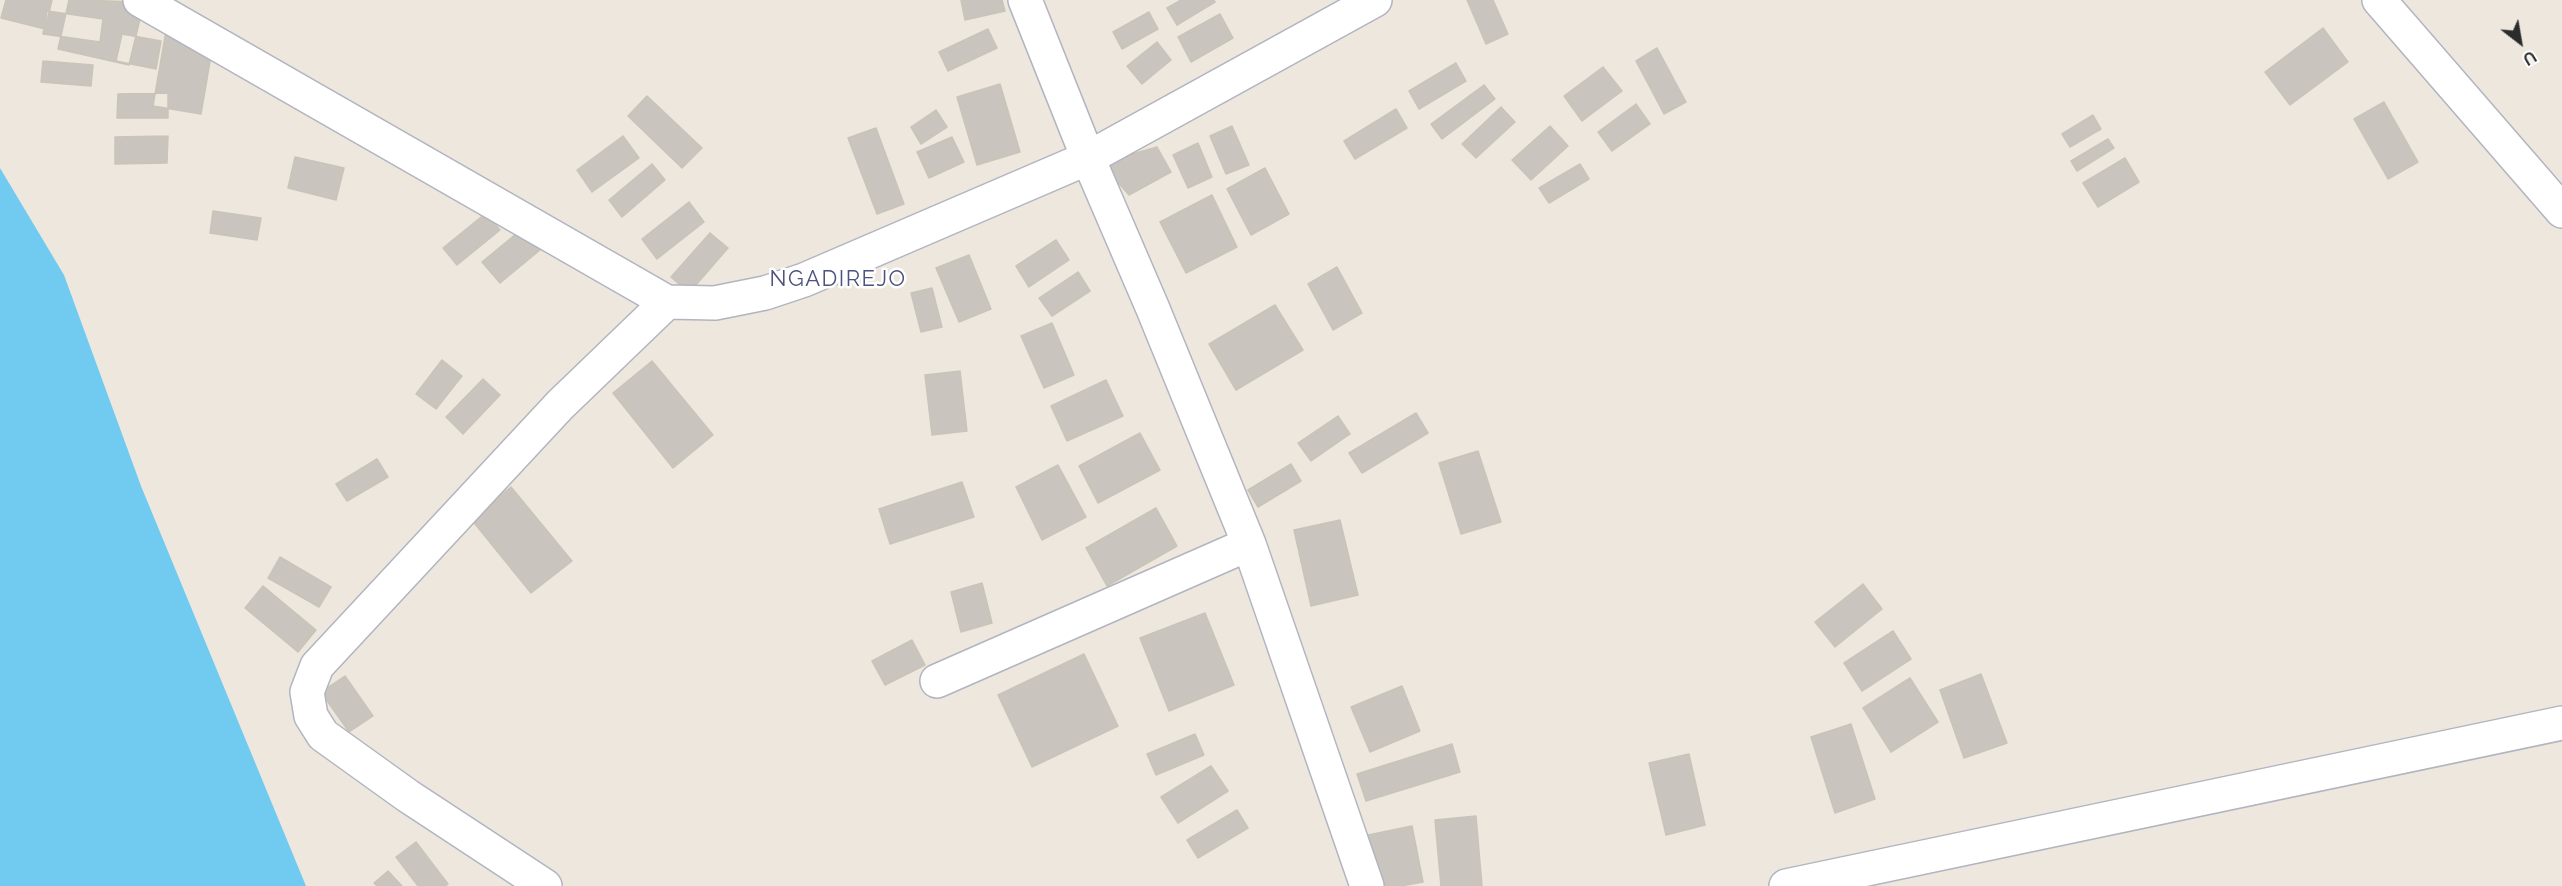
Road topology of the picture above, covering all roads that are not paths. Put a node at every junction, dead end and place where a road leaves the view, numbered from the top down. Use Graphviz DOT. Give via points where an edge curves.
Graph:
graph roads {
  1 [pos="140,0"];
  2 [pos="1025,0"];
  3 [pos="1375,0"];
  4 [pos="2379,0"];
  5 [pos="1088,158"];
  6 [pos="2562,211"];
  7 [pos="667,302"];
  8 [pos="1249,544"];
  9 [pos="937,681"];
  10 [pos="2562,723"];
  11 [pos="545,886"];
  12 [pos="1366,886"];
  13 [pos="1786,886"];
  1 -- 7 [label="street"];
  2 -- 5 [label="street"];
  3 -- 5 [label="street"];
  4 -- 6 [label="street"];
  5 -- 7 [label="street" via="804,280 715,303"];
  5 -- 8 [label="street"];
  7 -- 11 [label="street" via="560,405 317,666 307,692 311,716 323,735"];
  8 -- 9 [label="street"];
  8 -- 12 [label="street"];
  10 -- 13 [label="street"];
}
